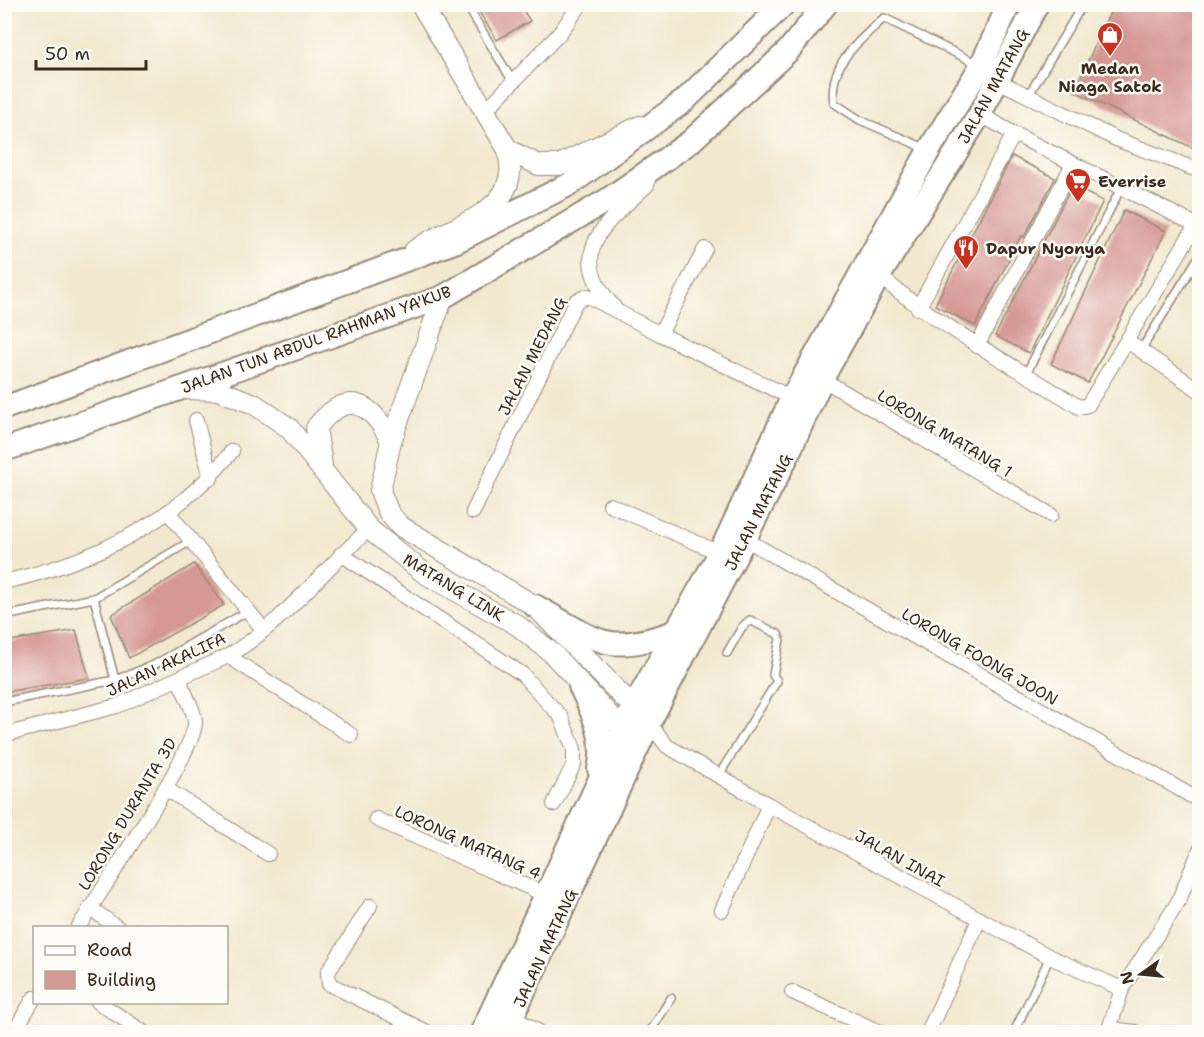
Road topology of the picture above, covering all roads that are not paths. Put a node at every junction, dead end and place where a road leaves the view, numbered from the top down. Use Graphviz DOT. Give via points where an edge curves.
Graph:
graph roads {
  1 [pos="421,4"];
  2 [pos="466,4"];
  3 [pos="581,4"];
  4 [pos="784,4"];
  5 [pos="826,4"];
  6 [pos="1009,4"];
  7 [pos="1037,4"];
  8 [pos="1083,4"];
  9 [pos="1194,4"];
  10 [pos="1200,7"];
  11 [pos="981,66"];
  12 [pos="998,81"];
  13 [pos="513,82"];
  14 [pos="1028,96"];
  15 [pos="485,111"];
  16 [pos="980,114"];
  17 [pos="658,121"];
  18 [pos="1014,134"];
  19 [pos="508,150"];
  20 [pos="929,150"];
  21 [pos="1073,164"];
  22 [pos="1200,171"];
  23 [pos="649,173"];
  24 [pos="1121,188"];
  25 [pos="1198,226"];
  26 [pos="705,249"];
  27 [pos="1200,255"];
  28 [pos="397,264"];
  29 [pos="879,276"];
  30 [pos="443,297"];
  31 [pos="918,308"];
  32 [pos="621,315"];
  33 [pos="660,334"];
  34 [pos="1127,341"];
  35 [pos="977,346"];
  36 [pos="1141,350"];
  37 [pos="1026,374"];
  38 [pos="822,379"];
  39 [pos="177,389"];
  40 [pos="1199,390"];
  41 [pos="792,398"];
  42 [pos="4,408"];
  43 [pos="196,420"];
  44 [pos="391,441"];
  45 [pos="4,450"];
  46 [pos="232,451"];
  47 [pos="323,467"];
  48 [pos="211,478"];
  49 [pos="610,505"];
  50 [pos="168,512"];
  51 [pos="472,512"];
  52 [pos="1051,515"];
  53 [pos="369,529"];
  54 [pos="745,539"];
  55 [pos="191,541"];
  56 [pos="341,554"];
  57 [pos="720,554"];
  58 [pos="4,582"];
  59 [pos="94,598"];
  60 [pos="535,606"];
  61 [pos="248,611"];
  62 [pos="4,616"];
  63 [pos="262,629"];
  64 [pos="677,631"];
  65 [pos="727,653"];
  66 [pos="228,656"];
  67 [pos="115,680"];
  68 [pos="179,680"];
  69 [pos="580,686"];
  70 [pos="4,702"];
  71 [pos="641,716"];
  72 [pos="351,735"];
  73 [pos="5,736"];
  74 [pos="630,738"];
  75 [pos="667,746"];
  76 [pos="719,775"];
  77 [pos="165,788"];
  78 [pos="595,788"];
  79 [pos="1200,801"];
  80 [pos="554,804"];
  81 [pos="769,805"];
  82 [pos="376,819"];
  83 [pos="1200,850"];
  84 [pos="268,854"];
  85 [pos="1185,885"];
  86 [pos="1200,886"];
  87 [pos="546,895"];
  88 [pos="370,906"];
  89 [pos="90,908"];
  90 [pos="722,910"];
  91 [pos="979,920"];
  92 [pos="79,926"];
  93 [pos="117,926"];
  94 [pos="1050,957"];
  95 [pos="1122,989"];
  96 [pos="792,992"];
  97 [pos="671,998"];
  98 [pos="33,1000"];
  99 [pos="101,1004"];
  100 [pos="509,1024"];
  101 [pos="1109,1031"];
  102 [pos="14,1032"];
  103 [pos="143,1032"];
  104 [pos="427,1032"];
  105 [pos="482,1032"];
  106 [pos="539,1032"];
  107 [pos="650,1032"];
  108 [pos="880,1032"];
  109 [pos="928,1032"];
  110 [pos="1014,1032"];
  111 [pos="1135,1032"];
  1 -- 15 [label="street"];
  2 -- 13 [label="lane"];
  3 -- 13 [label="street" via="558,35"];
  4 -- 17 [label="main road" via="684,101"];
  5 -- 23 [label="main road, JALAN TUN ABDUL RAHMAN YA'KUB" via="788,51 690,142"];
  6 -- 11 [label="main road, JALAN MATANG"];
  7 -- 12 [label="main road, JALAN MATANG"];
  8 -- 14 [label="lane"];
  9 -- 10 [label="lane"];
  11 -- 20 [label="main road, JALAN MATANG"];
  11 -- 20 [label="lane" via="884,18 860,39 837,68 832,88 834,103 860,120"];
  12 -- 14 [label="street"];
  12 -- 16 [label="main road, JALAN MATANG"];
  13 -- 15 [label="street"];
  14 -- 22 [label="street" via="1116,139"];
  15 -- 19 [label="street"];
  16 -- 18 [label="street"];
  16 -- 29 [label="main road, JALAN MATANG"];
  17 -- 19 [label="street" via="632,129 559,165 539,165"];
  17 -- 28 [label="main road" via="570,184 457,241"];
  18 -- 21 [label="street"];
  18 -- 31 [label="street"];
  19 -- 28 [label="street" via="510,175 501,198 485,212 424,243"];
  20 -- 41 [label="main road, JALAN MATANG"];
  21 -- 24 [label="street"];
  21 -- 35 [label="street"];
  23 -- 30 [label="main road, JALAN TUN ABDUL RAHMAN YA'KUB"];
  23 -- 32 [label="street" via="647,185 602,228 592,248 591,262 603,295"];
  24 -- 25 [label="street"];
  24 -- 37 [label="lane"];
  25 -- 34 [label="street"];
  26 -- 33 [label="street"];
  27 -- 36 [label="lane"];
  28 -- 42 [label="main road"];
  29 -- 31 [label="street"];
  29 -- 38 [label="main road, JALAN MATANG"];
  30 -- 39 [label="main road, JALAN TUN ABDUL RAHMAN YA'KUB"];
  30 -- 44 [label="street, MATANG LINK"];
  31 -- 35 [label="street"];
  32 -- 33 [label="street, JALAN MEDANG"];
  32 -- 51 [label="street, JALAN MEDANG" via="588,296 576,301"];
  33 -- 41 [label="street, JALAN MEDANG"];
  34 -- 36 [label="street"];
  34 -- 37 [label="street" via="1088,405 1079,407"];
  35 -- 37 [label="street"];
  36 -- 40 [label="street"];
  38 -- 52 [label="street, LORONG MATANG 1"];
  38 -- 54 [label="main road, JALAN MATANG"];
  39 -- 45 [label="main road, JALAN TUN ABDUL RAHMAN YA'KUB"];
  39 -- 47 [label="street, MATANG LINK" via="218,390 254,404 289,428"];
  41 -- 57 [label="main road, JALAN MATANG"];
  43 -- 48 [label="street"];
  44 -- 47 [label="street" via="365,406 341,406 329,412 316,428"];
  44 -- 60 [label="street, MATANG LINK" via="380,491 389,513 400,526"];
  46 -- 48 [label="street"];
  47 -- 53 [label="street, MATANG LINK"];
  48 -- 50 [label="street"];
  49 -- 57 [label="street"];
  50 -- 55 [label="street"];
  50 -- 58 [label="street" via="136,534 101,550 63,566"];
  53 -- 56 [label="street, JALAN AKALIFA"];
  53 -- 69 [label="street, MATANG LINK" via="424,573 517,625 552,653"];
  54 -- 71 [label="main road, JALAN MATANG"];
  54 -- 79 [label="street, LORONG FOONG JOON"];
  55 -- 59 [label="lane"];
  55 -- 61 [label="street"];
  56 -- 63 [label="street, JALAN AKALIFA" via="300,600"];
  56 -- 80 [label="street" via="522,674 561,717 574,749 574,764"];
  57 -- 64 [label="main road, JALAN MATANG"];
  59 -- 62 [label="lane"];
  59 -- 67 [label="lane"];
  60 -- 64 [label="main road" via="604,644 628,645"];
  60 -- 71 [label="street, MATANG LINK"];
  61 -- 63 [label="street"];
  61 -- 67 [label="lane" via="154,665"];
  63 -- 66 [label="street, JALAN AKALIFA"];
  64 -- 71 [label="main road, JALAN MATANG"];
  65 -- 76 [label="lane" via="750,620 778,634 780,639 773,675 777,681"];
  66 -- 68 [label="street, JALAN AKALIFA"];
  66 -- 72 [label="street"];
  67 -- 70 [label="lane"];
  68 -- 73 [label="street, JALAN AKALIFA" via="117,706"];
  68 -- 77 [label="street, LORONG DURANTA 3D" via="195,722 192,738"];
  69 -- 74 [label="street, MATANG LINK"];
  69 -- 78 [label="main road" via="594,714 600,738 601,761"];
  71 -- 74 [label="main road, JALAN MATANG"];
  71 -- 75 [label="street"];
  74 -- 75 [label="street"];
  74 -- 78 [label="main road, JALAN MATANG"];
  74 -- 100 [label="main road, JALAN MATANG"];
  75 -- 76 [label="street, JALAN INAI"];
  76 -- 81 [label="street, JALAN INAI"];
  77 -- 84 [label="street"];
  77 -- 89 [label="street, LORONG DURANTA 3D"];
  78 -- 87 [label="main road, JALAN MATANG"];
  81 -- 90 [label="street"];
  81 -- 91 [label="street, JALAN INAI"];
  82 -- 87 [label="street, LORONG MATANG 4"];
  83 -- 85 [label="street"];
  85 -- 86 [label="street"];
  85 -- 95 [label="street" via="1177,904"];
  87 -- 105 [label="main road, JALAN MATANG"];
  88 -- 104 [label="street" via="328,972 329,984"];
  89 -- 92 [label="street, LORONG DURANTA 3D"];
  89 -- 93 [label="street"];
  91 -- 94 [label="street, JALAN INAI"];
  91 -- 109 [label="street"];
  94 -- 95 [label="street, JALAN INAI"];
  94 -- 110 [label="lane"];
  95 -- 101 [label="street"];
  96 -- 108 [label="street"];
  97 -- 107 [label="lane"];
  98 -- 102 [label="street"];
  99 -- 103 [label="street"];
  100 -- 106 [label="street"];
  101 -- 111 [label="street"];
}
